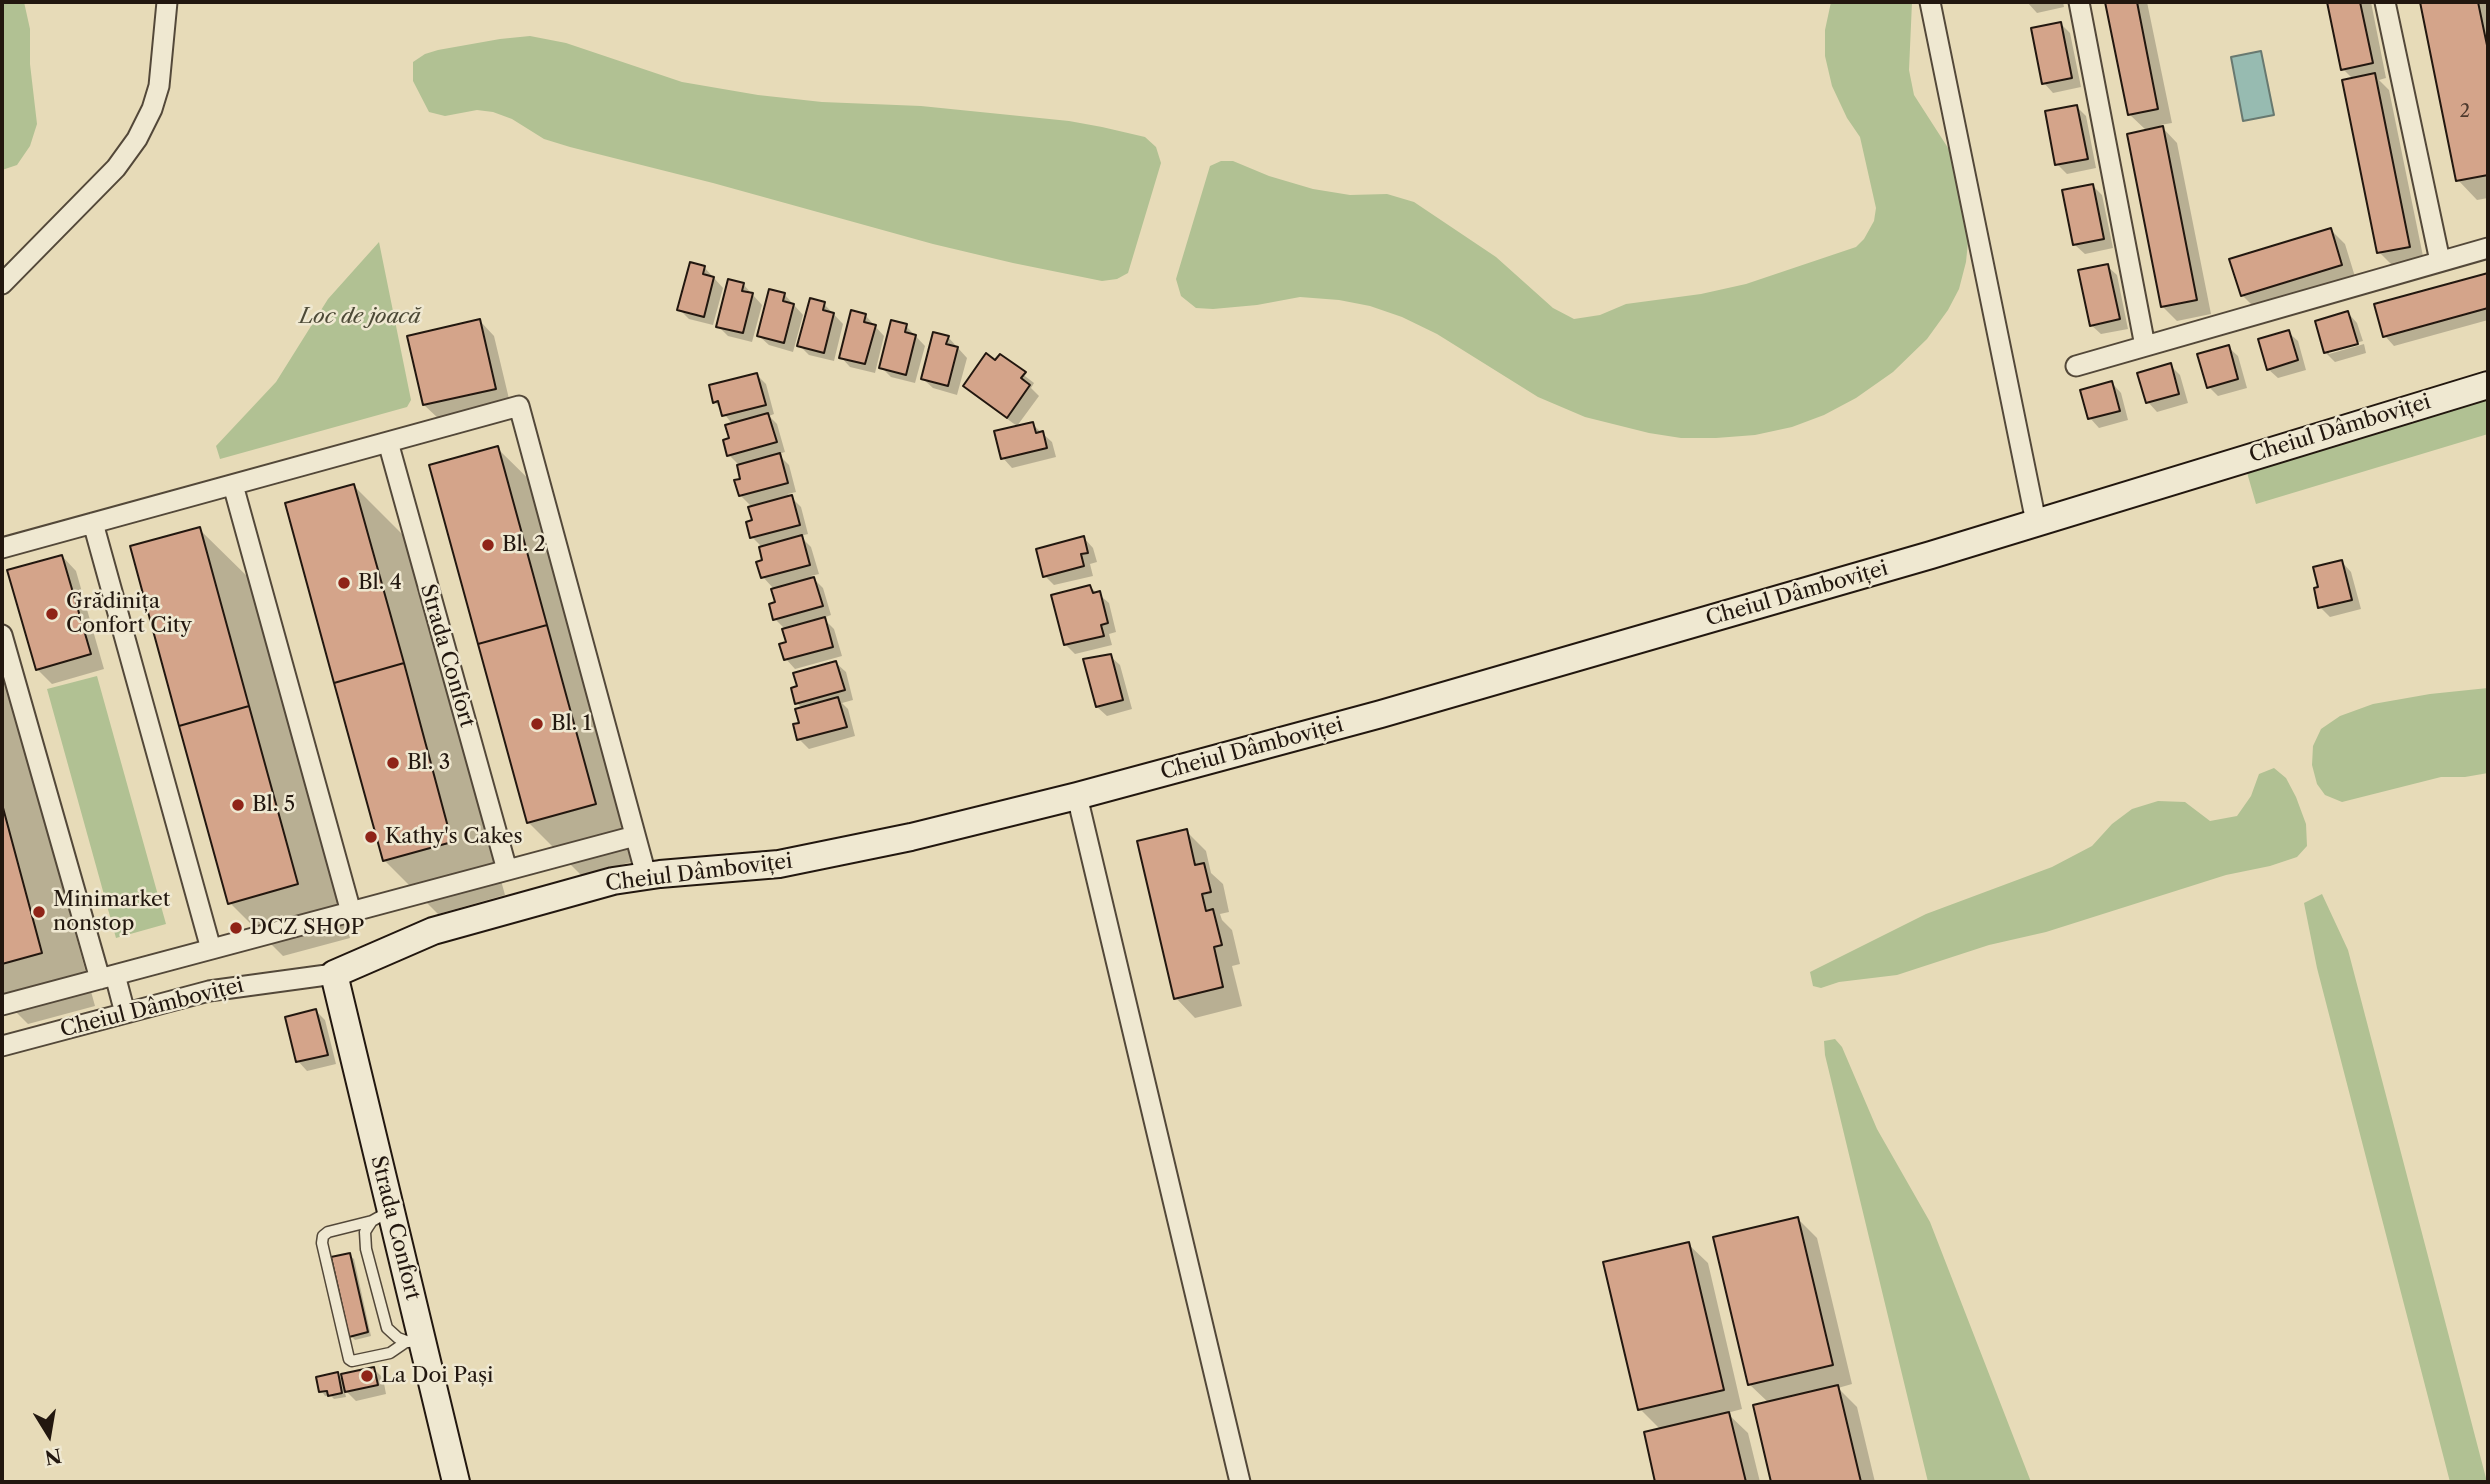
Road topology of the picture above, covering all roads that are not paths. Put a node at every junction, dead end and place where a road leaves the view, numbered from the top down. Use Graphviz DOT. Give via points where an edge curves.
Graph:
graph roads {
  1 [pos="167,2"];
  2 [pos="1930,2"];
  3 [pos="2079,2"];
  4 [pos="2385,2"];
  5 [pos="2488,247"];
  6 [pos="2440,261"];
  7 [pos="2,284"];
  8 [pos="2145,346"];
  9 [pos="2076,366"];
  10 [pos="2488,385"];
  11 [pos="388,442"];
  12 [pos="233,485"];
  13 [pos="2036,522"];
  14 [pos="93,523"];
  15 [pos="2,548"];
  16 [pos="2,635"];
  17 [pos="1077,796"];
  18 [pos="635,836"];
  19 [pos="507,870"];
  20 [pos="646,875"];
  21 [pos="351,912"];
  22 [pos="211,950"];
  23 [pos="334,974"];
  24 [pos="107,977"];
  25 [pos="2,1005"];
  26 [pos="125,1013"];
  27 [pos="2,1046"];
  28 [pos="382,1216"];
  29 [pos="415,1343"];
  30 [pos="456,1482"];
  31 [pos="1240,1482"];
  1 -- 7 [label="street" via="159,86 137,139 116,168"];
  2 -- 13 [label="street"];
  3 -- 8 [label="street"];
  4 -- 6 [label="street"];
  5 -- 6 [label="street"];
  6 -- 8 [label="street"];
  8 -- 9 [label="street"];
  10 -- 13 [label="street, Cheiul Dâmboviței"];
  11 -- 12 [label="street"];
  11 -- 18 [label="street" via="519,406"];
  11 -- 19 [label="street, Strada Confort"];
  12 -- 14 [label="street"];
  12 -- 21 [label="street"];
  13 -- 17 [label="street, Cheiul Dâmboviței" via="1525,674"];
  14 -- 15 [label="street"];
  14 -- 22 [label="street"];
  16 -- 24 [label="street"];
  17 -- 20 [label="street, Cheiul Dâmboviței" via="814,858 750,868"];
  17 -- 31 [label="street"];
  18 -- 19 [label="street"];
  18 -- 20 [label="street"];
  19 -- 21 [label="street"];
  20 -- 23 [label="street, Cheiul Dâmboviței" via="473,918"];
  21 -- 22 [label="street"];
  22 -- 24 [label="street"];
  23 -- 26 [label="street, Cheiul Dâmboviței" via="231,987"];
  23 -- 28 [label="street, Strada Confort"];
  24 -- 25 [label="street"];
  24 -- 26 [label="street"];
  26 -- 27 [label="street, Cheiul Dâmboviței"];
  28 -- 29 [label="street, Strada Confort"];
  28 -- 29 [label="lane" via="328,1232 321,1243 349,1359 390,1353"];
  29 -- 30 [label="street, Strada Confort"];
}
